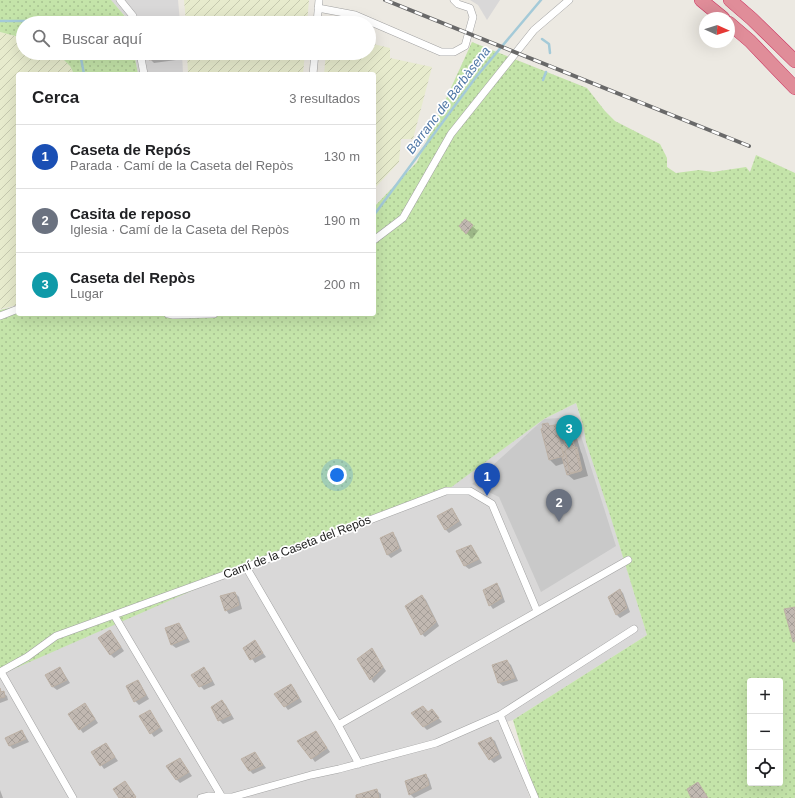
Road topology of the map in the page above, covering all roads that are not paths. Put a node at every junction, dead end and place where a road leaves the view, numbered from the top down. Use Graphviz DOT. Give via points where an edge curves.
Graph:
graph roads {
  1 [pos="120,0"];
  2 [pos="319,0"];
  3 [pos="454,0"];
  4 [pos="569,0"];
  5 [pos="701,0"];
  6 [pos="730,0"];
  7 [pos="318,8"];
  8 [pos="716,12"];
  9 [pos="133,16"];
  10 [pos="317,16"];
  11 [pos="357,16"];
  12 [pos="376,24"];
  13 [pos="735,28"];
  14 [pos="141,60"];
  15 [pos="314,60"];
  16 [pos="795,61"];
  17 [pos="144,72"];
  18 [pos="313,72"];
  19 [pos="795,88"];
  20 [pos="376,238"];
  21 [pos="16,310"];
  22 [pos="0,316"];
  23 [pos="628,560"];
  24 [pos="246,567"];
  25 [pos="537,611"];
  26 [pos="114,615"];
  27 [pos="634,628"];
  28 [pos="0,672"];
  29 [pos="500,715"];
  30 [pos="338,725"];
  31 [pos="359,764"];
  32 [pos="222,797"];
  33 [pos="73,798"];
  34 [pos="201,798"];
  35 [pos="232,798"];
  36 [pos="535,798"];
  1 -- 9 [label="street"];
  2 -- 7 [label="street"];
  3 -- 12 [label="street" via="470,8 473,17 465,46 454,52 441,52"];
  4 -- 20 [label="street" via="534,30 450,135 403,218"];
  5 -- 8 [label="highway"];
  6 -- 16 [label="highway"];
  7 -- 10 [label="street"];
  7 -- 11 [label="street"];
  13 -- 19 [label="highway"];
  14 -- 17 [label="street"];
  15 -- 18 [label="street"];
  21 -- 22 [label="street"];
  23 -- 25 [label="street"];
  24 -- 25 [label="street, Camí de la Caseta del Repòs" via="446,491 470,491 492,504"];
  24 -- 26 [label="street, Camí de la Caseta del Repòs"];
  24 -- 30 [label="street"];
  25 -- 30 [label="street"];
  26 -- 28 [label="street, Camí de la Caseta del Repòs" via="56,636"];
  26 -- 32 [label="street"];
  27 -- 29 [label="street"];
  28 -- 33 [label="street"];
  29 -- 31 [label="street" via="436,743"];
  29 -- 36 [label="street"];
  30 -- 31 [label="street"];
  31 -- 35 [label="street"];
  32 -- 34 [label="street"];
  32 -- 35 [label="street"];
}
